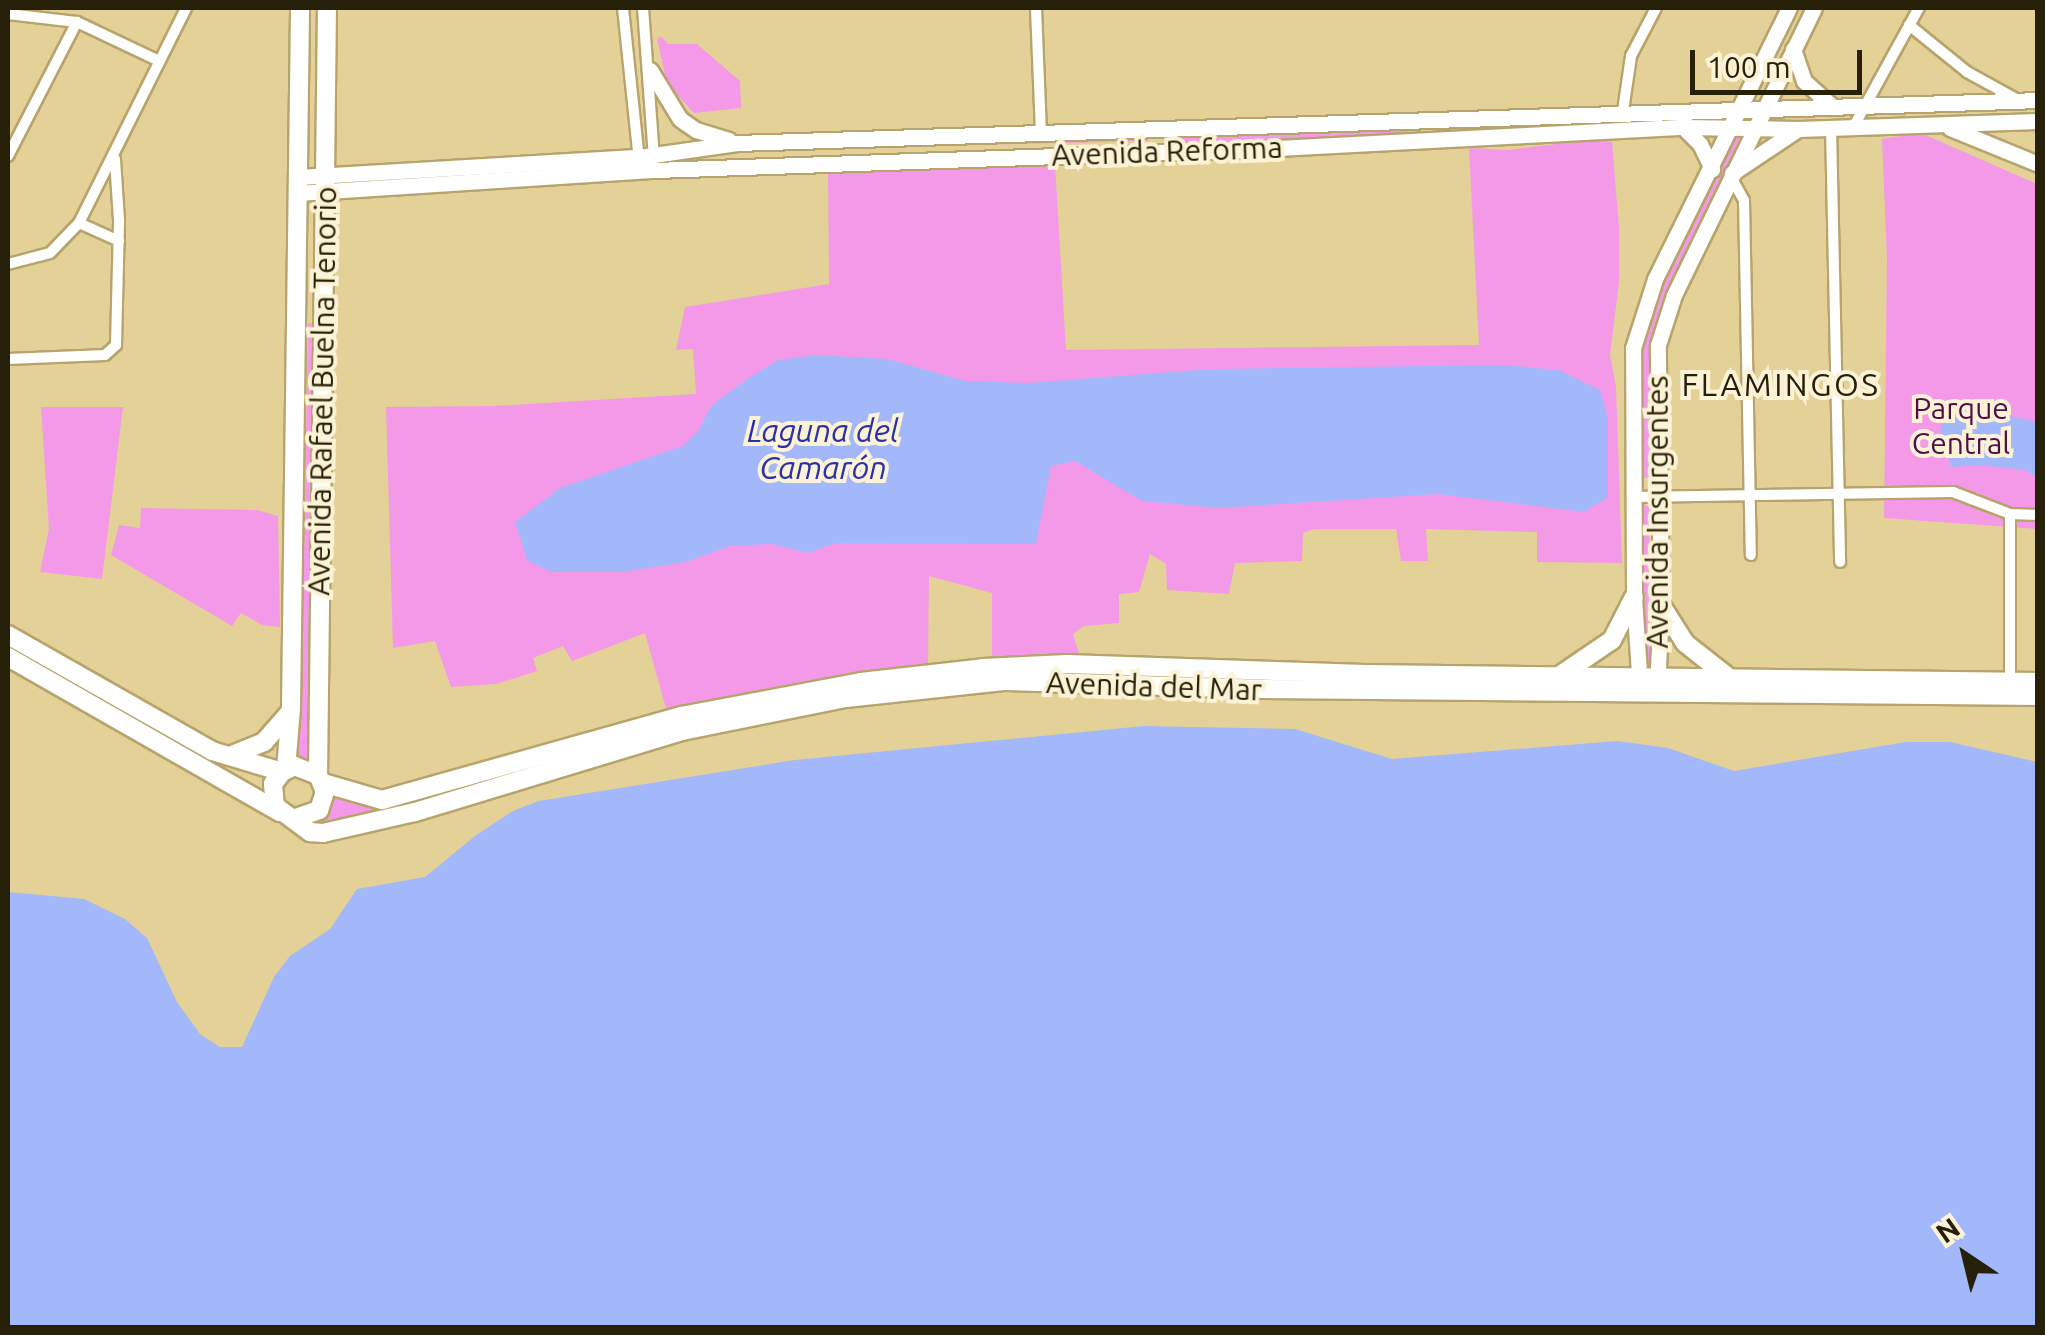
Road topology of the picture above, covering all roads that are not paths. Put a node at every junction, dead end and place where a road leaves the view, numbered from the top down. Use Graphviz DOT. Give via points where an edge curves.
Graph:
graph roads {
  1 [pos="186,8"];
  2 [pos="300,8"];
  3 [pos="327,8"];
  4 [pos="623,8"];
  5 [pos="643,8"];
  6 [pos="1036,8"];
  7 [pos="1656,8"];
  8 [pos="1789,8"];
  9 [pos="1814,8"];
  10 [pos="1919,8"];
  11 [pos="8,14"];
  12 [pos="77,22"];
  13 [pos="1909,25"];
  14 [pos="1793,49"];
  15 [pos="159,61"];
  16 [pos="650,70"];
  17 [pos="2019,100"];
  18 [pos="2038,100"];
  19 [pos="1864,104"];
  20 [pos="1831,105"];
  21 [pos="1739,108"];
  22 [pos="1762,108"];
  23 [pos="1623,111"];
  24 [pos="1588,112"];
  25 [pos="1470,117"];
  26 [pos="2038,121"];
  27 [pos="1942,124"];
  28 [pos="1854,126"];
  29 [pos="1683,128"];
  30 [pos="1729,128"];
  31 [pos="1831,128"];
  32 [pos="1798,129"];
  33 [pos="1753,130"];
  34 [pos="1041,133"];
  35 [pos="1585,134"];
  36 [pos="1472,138"];
  37 [pos="737,143"];
  38 [pos="8,156"];
  39 [pos="114,157"];
  40 [pos="647,163"];
  41 [pos="2038,164"];
  42 [pos="1712,170"];
  43 [pos="1732,175"];
  44 [pos="325,184"];
  45 [pos="297,185"];
  46 [pos="80,224"];
  47 [pos="119,240"];
  48 [pos="8,264"];
  49 [pos="8,359"];
  50 [pos="1837,493"];
  51 [pos="1747,495"];
  52 [pos="1659,496"];
  53 [pos="1633,498"];
  54 [pos="2010,514"];
  55 [pos="2038,515"];
  56 [pos="1751,555"];
  57 [pos="1840,562"];
  58 [pos="1634,597"];
  59 [pos="1661,605"];
  60 [pos="8,635"];
  61 [pos="8,657"];
  62 [pos="1562,674"];
  63 [pos="1729,677"];
  64 [pos="2038,682"];
  65 [pos="1648,685"];
  66 [pos="2010,688"];
  67 [pos="2038,696"];
  68 [pos="291,708"];
  69 [pos="228,756"];
  70 [pos="284,770"];
  71 [pos="321,779"];
  72 [pos="287,815"];
  1 -- 15 [label="street"];
  2 -- 45 [label="main road, Avenida Rafael Buelna Tenorio"];
  3 -- 44 [label="main road, Avenida Rafael Buelna Tenorio"];
  4 -- 40 [label="street"];
  5 -- 16 [label="street"];
  6 -- 34 [label="street"];
  7 -- 23 [label="street" via="1631,56"];
  8 -- 21 [label="main road, Avenida Insurgentes"];
  9 -- 14 [label="main road, Avenida Insurgentes"];
  10 -- 13 [label="street"];
  11 -- 12 [label="street"];
  12 -- 15 [label="street"];
  12 -- 38 [label="street"];
  13 -- 17 [label="street" via="1967,72"];
  13 -- 19 [label="street"];
  14 -- 20 [label="main road" via="1804,81"];
  14 -- 22 [label="main road, Avenida Insurgentes"];
  15 -- 39 [label="street"];
  16 -- 37 [label="main road" via="680,119"];
  16 -- 40 [label="street"];
  17 -- 18 [label="main road, Avenida Reforma"];
  17 -- 19 [label="main road, Avenida Reforma"];
  19 -- 20 [label="main road, Avenida Reforma"];
  19 -- 28 [label="street"];
  20 -- 22 [label="main road, Avenida Reforma"];
  21 -- 22 [label="main road, Avenida Reforma"];
  21 -- 23 [label="main road, Avenida Reforma"];
  21 -- 30 [label="main road, Avenida Insurgentes"];
  22 -- 33 [label="main road, Avenida Insurgentes"];
  23 -- 24 [label="main road, Avenida Reforma"];
  24 -- 25 [label="main road, Avenida Reforma"];
  24 -- 35 [label="main road"];
  25 -- 34 [label="main road, Avenida Reforma"];
  25 -- 36 [label="main road"];
  26 -- 27 [label="main road, Avenida Reforma"];
  27 -- 28 [label="main road, Avenida Reforma"];
  27 -- 41 [label="main road"];
  28 -- 31 [label="main road, Avenida Reforma"];
  29 -- 30 [label="main road, Avenida Reforma"];
  29 -- 35 [label="main road, Avenida Reforma"];
  29 -- 42 [label="main road"];
  30 -- 33 [label="main road, Avenida Reforma"];
  30 -- 42 [label="main road, Avenida Insurgentes"];
  31 -- 32 [label="main road, Avenida Reforma"];
  31 -- 50 [label="street"];
  32 -- 33 [label="main road, Avenida Reforma"];
  32 -- 43 [label="main road"];
  33 -- 43 [label="main road, Avenida Insurgentes"];
  34 -- 37 [label="main road, Avenida Reforma"];
  35 -- 36 [label="main road, Avenida Reforma"];
  36 -- 40 [label="main road, Avenida Reforma"];
  37 -- 40 [label="main road, Avenida Reforma"];
  39 -- 46 [label="street"];
  39 -- 47 [label="street"];
  40 -- 44 [label="main road, Avenida Reforma"];
  42 -- 53 [label="main road, Avenida Insurgentes" via="1639,323 1632,366"];
  43 -- 51 [label="street" via="1744,200"];
  43 -- 52 [label="main road, Avenida Insurgentes" via="1658,344"];
  44 -- 45 [label="main road, Avenida Reforma"];
  44 -- 71 [label="main road, Avenida Rafael Buelna Tenorio"];
  45 -- 68 [label="main road, Avenida Rafael Buelna Tenorio"];
  46 -- 47 [label="street"];
  46 -- 48 [label="street" via="50,253"];
  47 -- 49 [label="street" via="112,352"];
  50 -- 51 [label="street"];
  50 -- 54 [label="street" via="1952,492"];
  50 -- 57 [label="street"];
  51 -- 52 [label="street"];
  51 -- 56 [label="street"];
  52 -- 53 [label="street"];
  52 -- 59 [label="main road, Avenida Insurgentes"];
  53 -- 58 [label="main road, Avenida Insurgentes"];
  54 -- 55 [label="street"];
  54 -- 66 [label="street"];
  58 -- 62 [label="main road" via="1612,640"];
  58 -- 65 [label="main road, Avenida Insurgentes"];
  59 -- 63 [label="main road" via="1686,642"];
  59 -- 65 [label="main road, Avenida Insurgentes"];
  60 -- 69 [label="main road"];
  61 -- 72 [label="main road, Avenida del Mar"];
  62 -- 65 [label="main road, Avenida del Mar"];
  62 -- 71 [label="main road, Avenida del Mar" via="984,668 862,682 681,716 382,800"];
  63 -- 65 [label="main road, Avenida del Mar"];
  63 -- 66 [label="main road, Avenida del Mar"];
  64 -- 66 [label="main road, Avenida del Mar"];
  65 -- 66 [label="main road, Avenida del Mar"];
  65 -- 72 [label="main road, Avenida del Mar" via="1006,682 909,690 682,731 342,829 315,833"];
  66 -- 67 [label="main road, Avenida del Mar"];
  68 -- 69 [label="main road" via="264,742"];
  68 -- 70 [label="main road, Avenida Rafael Buelna Tenorio"];
  69 -- 70 [label="main road"];
  70 -- 71 [label="main road" via="304,767"];
  70 -- 72 [label="main road" via="272,791"];
  71 -- 72 [label="main road" via="318,810"];
}
